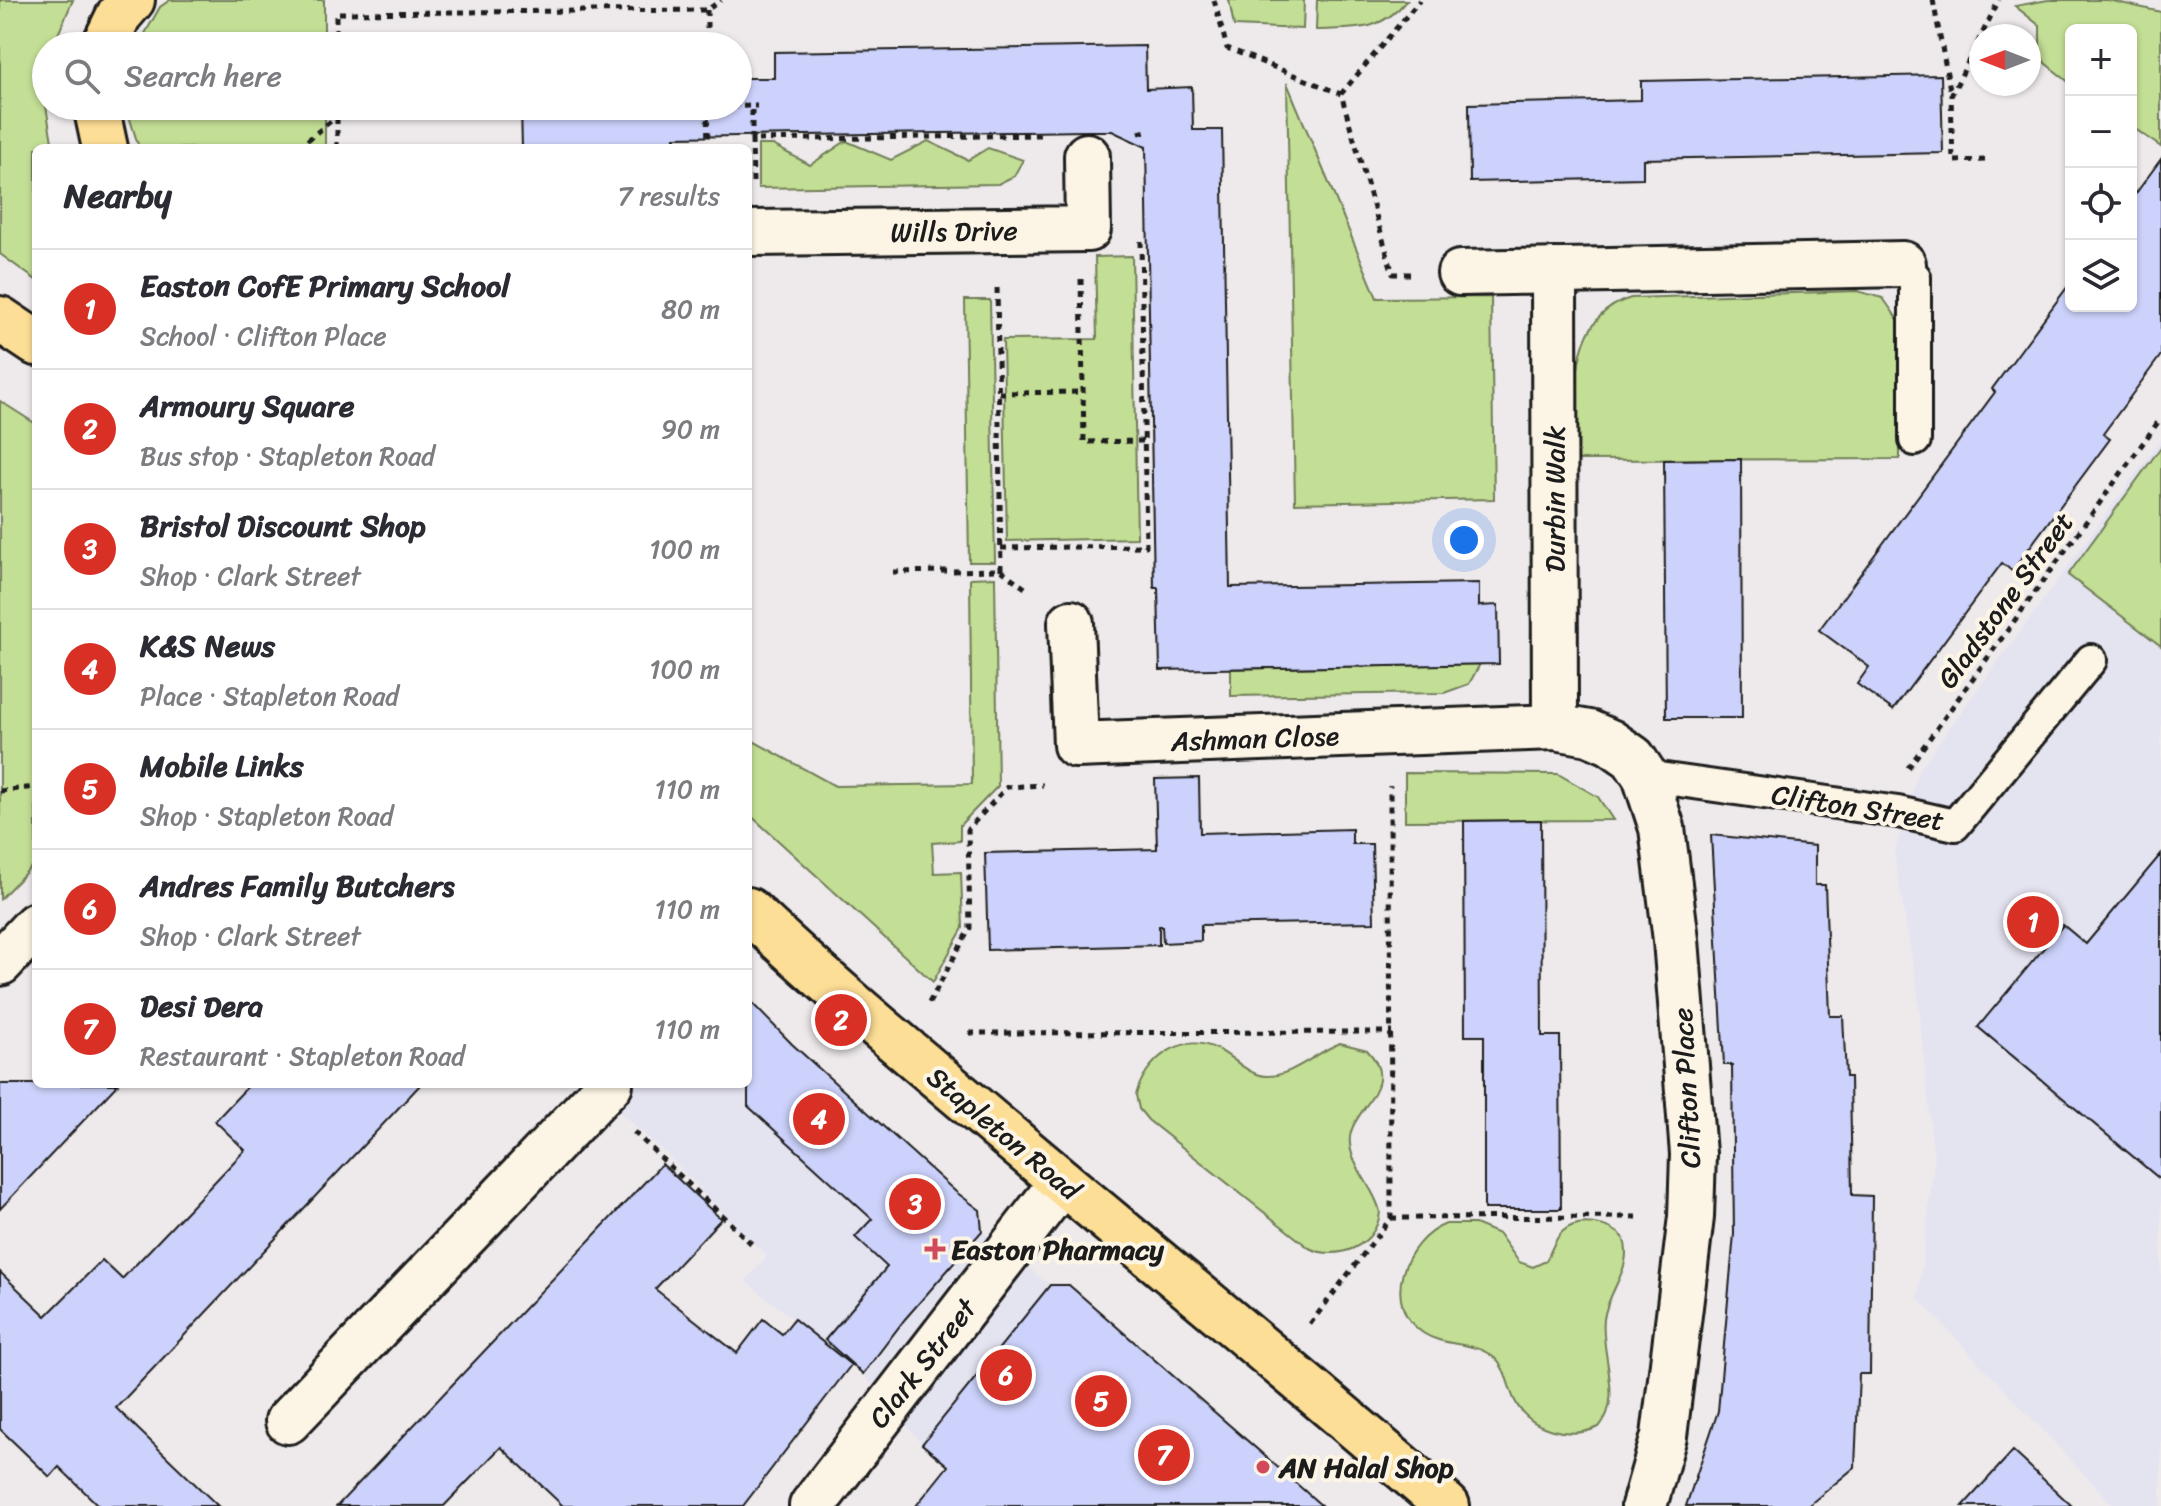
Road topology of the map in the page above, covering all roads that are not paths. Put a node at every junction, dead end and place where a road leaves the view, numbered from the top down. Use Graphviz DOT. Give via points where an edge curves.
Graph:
graph roads {
  1 [pos="132,0"];
  2 [pos="111,32"];
  3 [pos="99,120"];
  4 [pos="104,144"];
  5 [pos="1087,156"];
  6 [pos="752,233"];
  7 [pos="1903,264"];
  8 [pos="1554,271"];
  9 [pos="1460,273"];
  10 [pos="0,319"];
  11 [pos="32,340"];
  12 [pos="1915,440"];
  13 [pos="1071,623"];
  14 [pos="2091,660"];
  15 [pos="1555,727"];
  16 [pos="1645,776"];
  17 [pos="753,924"];
  18 [pos="32,929"];
  19 [pos="0,963"];
  20 [pos="606,1088"];
  21 [pos="1062,1182"];
  22 [pos="288,1421"];
  23 [pos="812,1506"];
  24 [pos="1447,1506"];
  25 [pos="1644,1506"];
  1 -- 2 [label="main road"];
  3 -- 4 [label="main road"];
  5 -- 6 [label="street, Wills Drive" via="1084,229"];
  7 -- 8 [label="street"];
  7 -- 12 [label="lane" via="1915,277"];
  8 -- 9 [label="street"];
  8 -- 15 [label="street, Durbin Walk"];
  10 -- 11 [label="main road"];
  13 -- 15 [label="street, Ashman Close" via="1076,745"];
  14 -- 16 [label="lane, Clifton Street" via="1955,825"];
  15 -- 16 [label="street, Clifton Place" via="1610,742 1633,758"];
  16 -- 25 [label="street, Clifton Place" via="1662,828 1693,1154 1691,1217 1664,1436"];
  17 -- 21 [label="main road, Stapleton Road"];
  18 -- 19 [label="street"];
  20 -- 22 [label="street"];
  21 -- 23 [label="street, Clark Street"];
  21 -- 24 [label="main road, Stapleton Road"];
}
